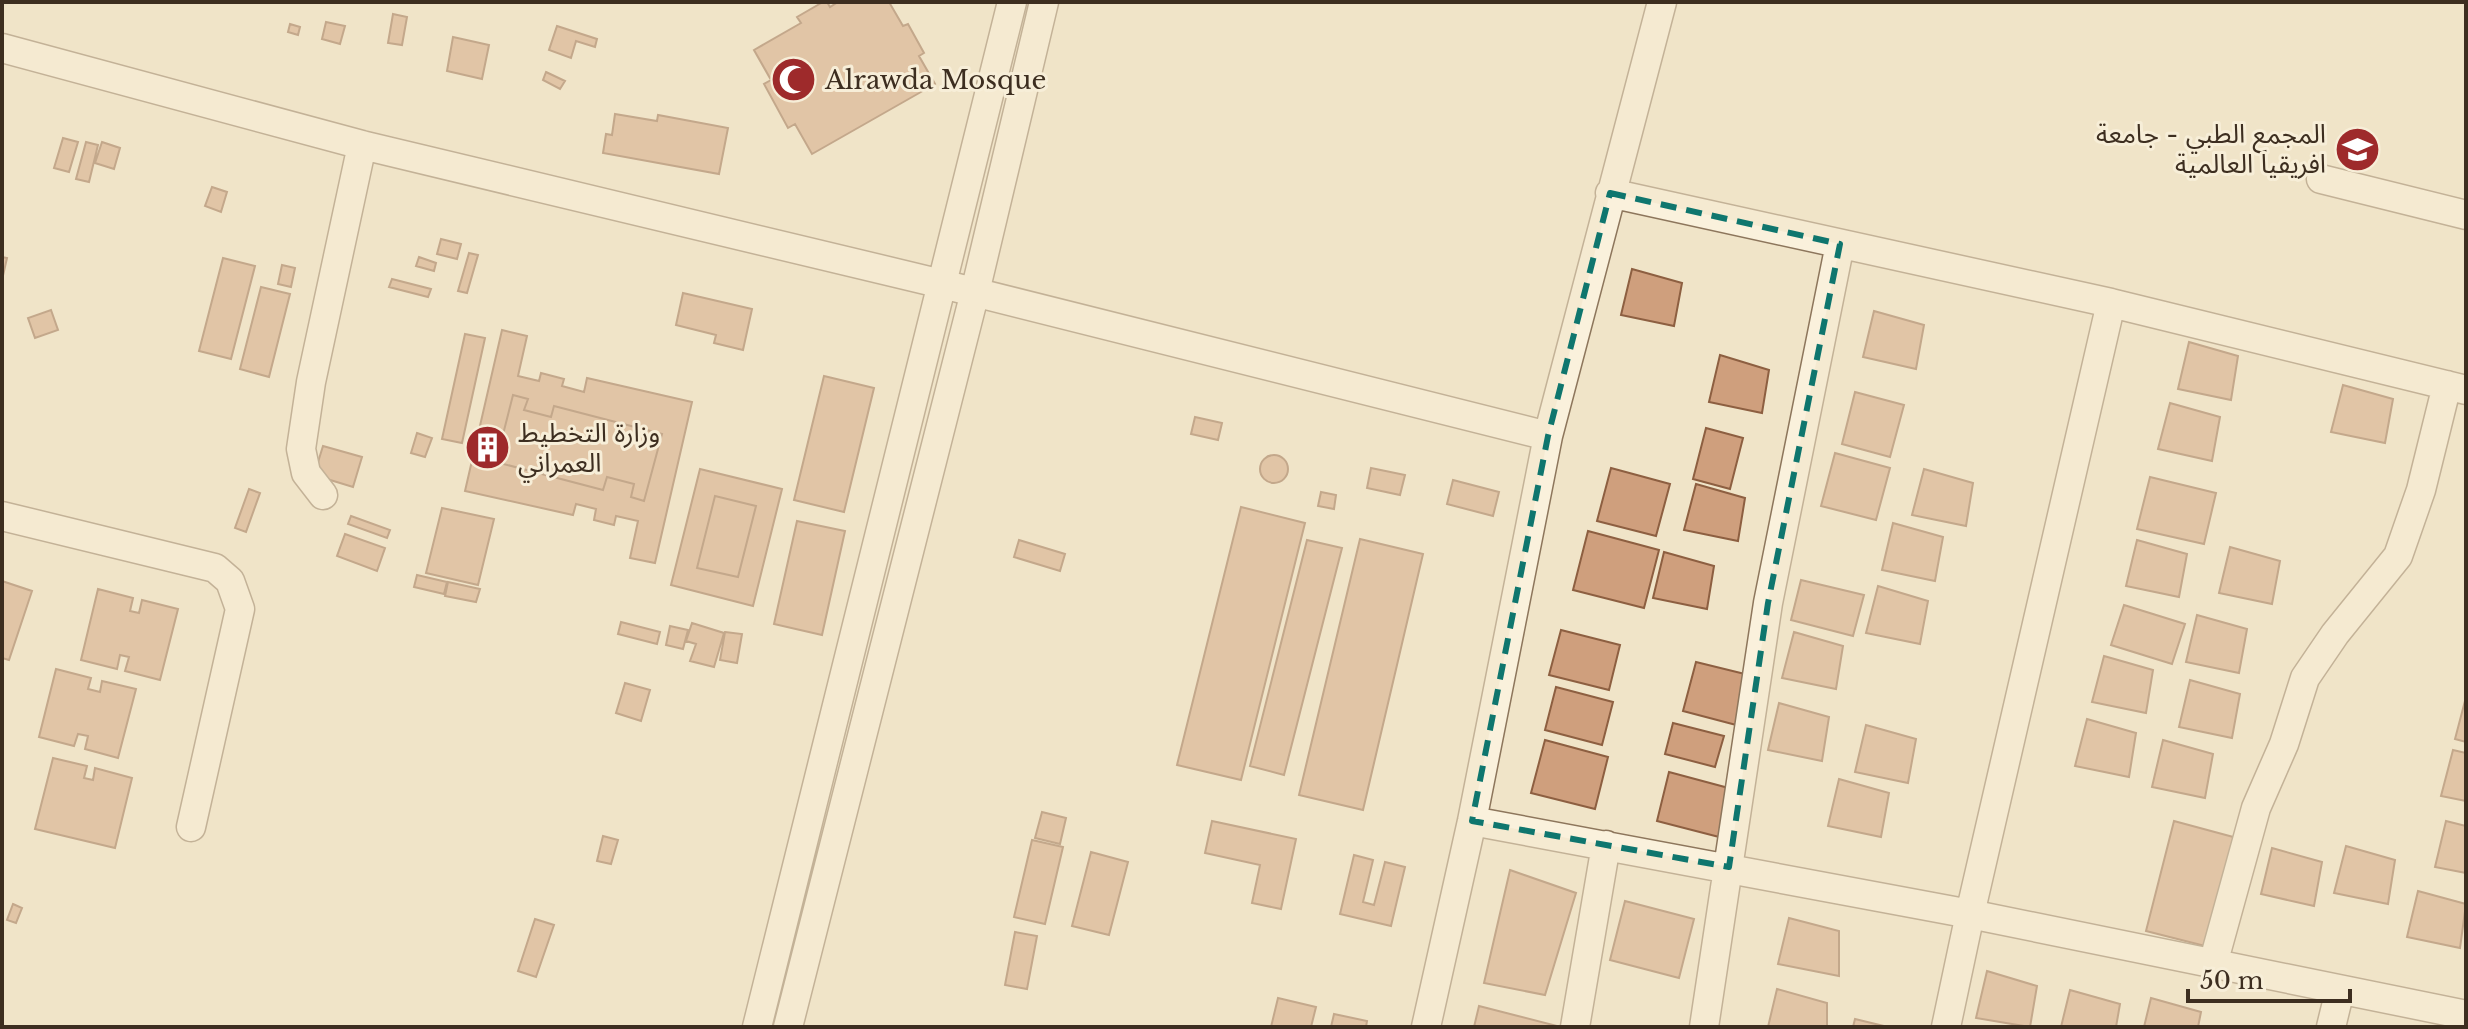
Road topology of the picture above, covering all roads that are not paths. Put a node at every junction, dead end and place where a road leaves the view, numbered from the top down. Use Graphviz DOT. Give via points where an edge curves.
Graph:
graph roads {
  1 [pos="1012,2"];
  2 [pos="1044,2"];
  3 [pos="1662,2"];
  4 [pos="2,48"];
  5 [pos="362,145"];
  6 [pos="2321,179"];
  7 [pos="1610,193"];
  8 [pos="2466,215"];
  9 [pos="1840,244"];
  10 [pos="942,284"];
  11 [pos="975,292"];
  12 [pos="2111,303"];
  13 [pos="2457,388"];
  14 [pos="1548,436"];
  15 [pos="323,495"];
  16 [pos="2,516"];
  17 [pos="1472,821"];
  18 [pos="191,827"];
  19 [pos="1606,845"];
  20 [pos="1729,867"];
  21 [pos="1970,914"];
  22 [pos="2213,964"];
  23 [pos="2340,990"];
  24 [pos="2466,1015"];
  25 [pos="757,1027"];
  26 [pos="788,1027"];
  27 [pos="1426,1027"];
  28 [pos="1575,1027"];
  29 [pos="1704,1027"];
  30 [pos="1946,1027"];
  31 [pos="2331,1027"];
  1 -- 10 [label="street"];
  2 -- 11 [label="street"];
  3 -- 7 [label="street"];
  4 -- 5 [label="street"];
  5 -- 10 [label="street"];
  5 -- 15 [label="street" via="301,449 306,473"];
  6 -- 8 [label="street"];
  7 -- 9 [label="street"];
  7 -- 14 [label="street"];
  9 -- 12 [label="street"];
  9 -- 20 [label="street" via="1768,603"];
  10 -- 11 [label="street"];
  10 -- 25 [label="street"];
  11 -- 14 [label="street"];
  11 -- 26 [label="street"];
  12 -- 13 [label="street"];
  12 -- 21 [label="street"];
  13 -- 22 [label="street" via="2398,556 2305,678 2256,808"];
  14 -- 17 [label="street"];
  16 -- 18 [label="street" via="215,568 230,581 240,609"];
  17 -- 19 [label="street"];
  17 -- 27 [label="street"];
  19 -- 20 [label="street"];
  19 -- 28 [label="street"];
  20 -- 21 [label="street"];
  20 -- 29 [label="street"];
  21 -- 22 [label="street"];
  21 -- 30 [label="street"];
  22 -- 23 [label="street"];
  23 -- 24 [label="street"];
  23 -- 31 [label="street"];
}
